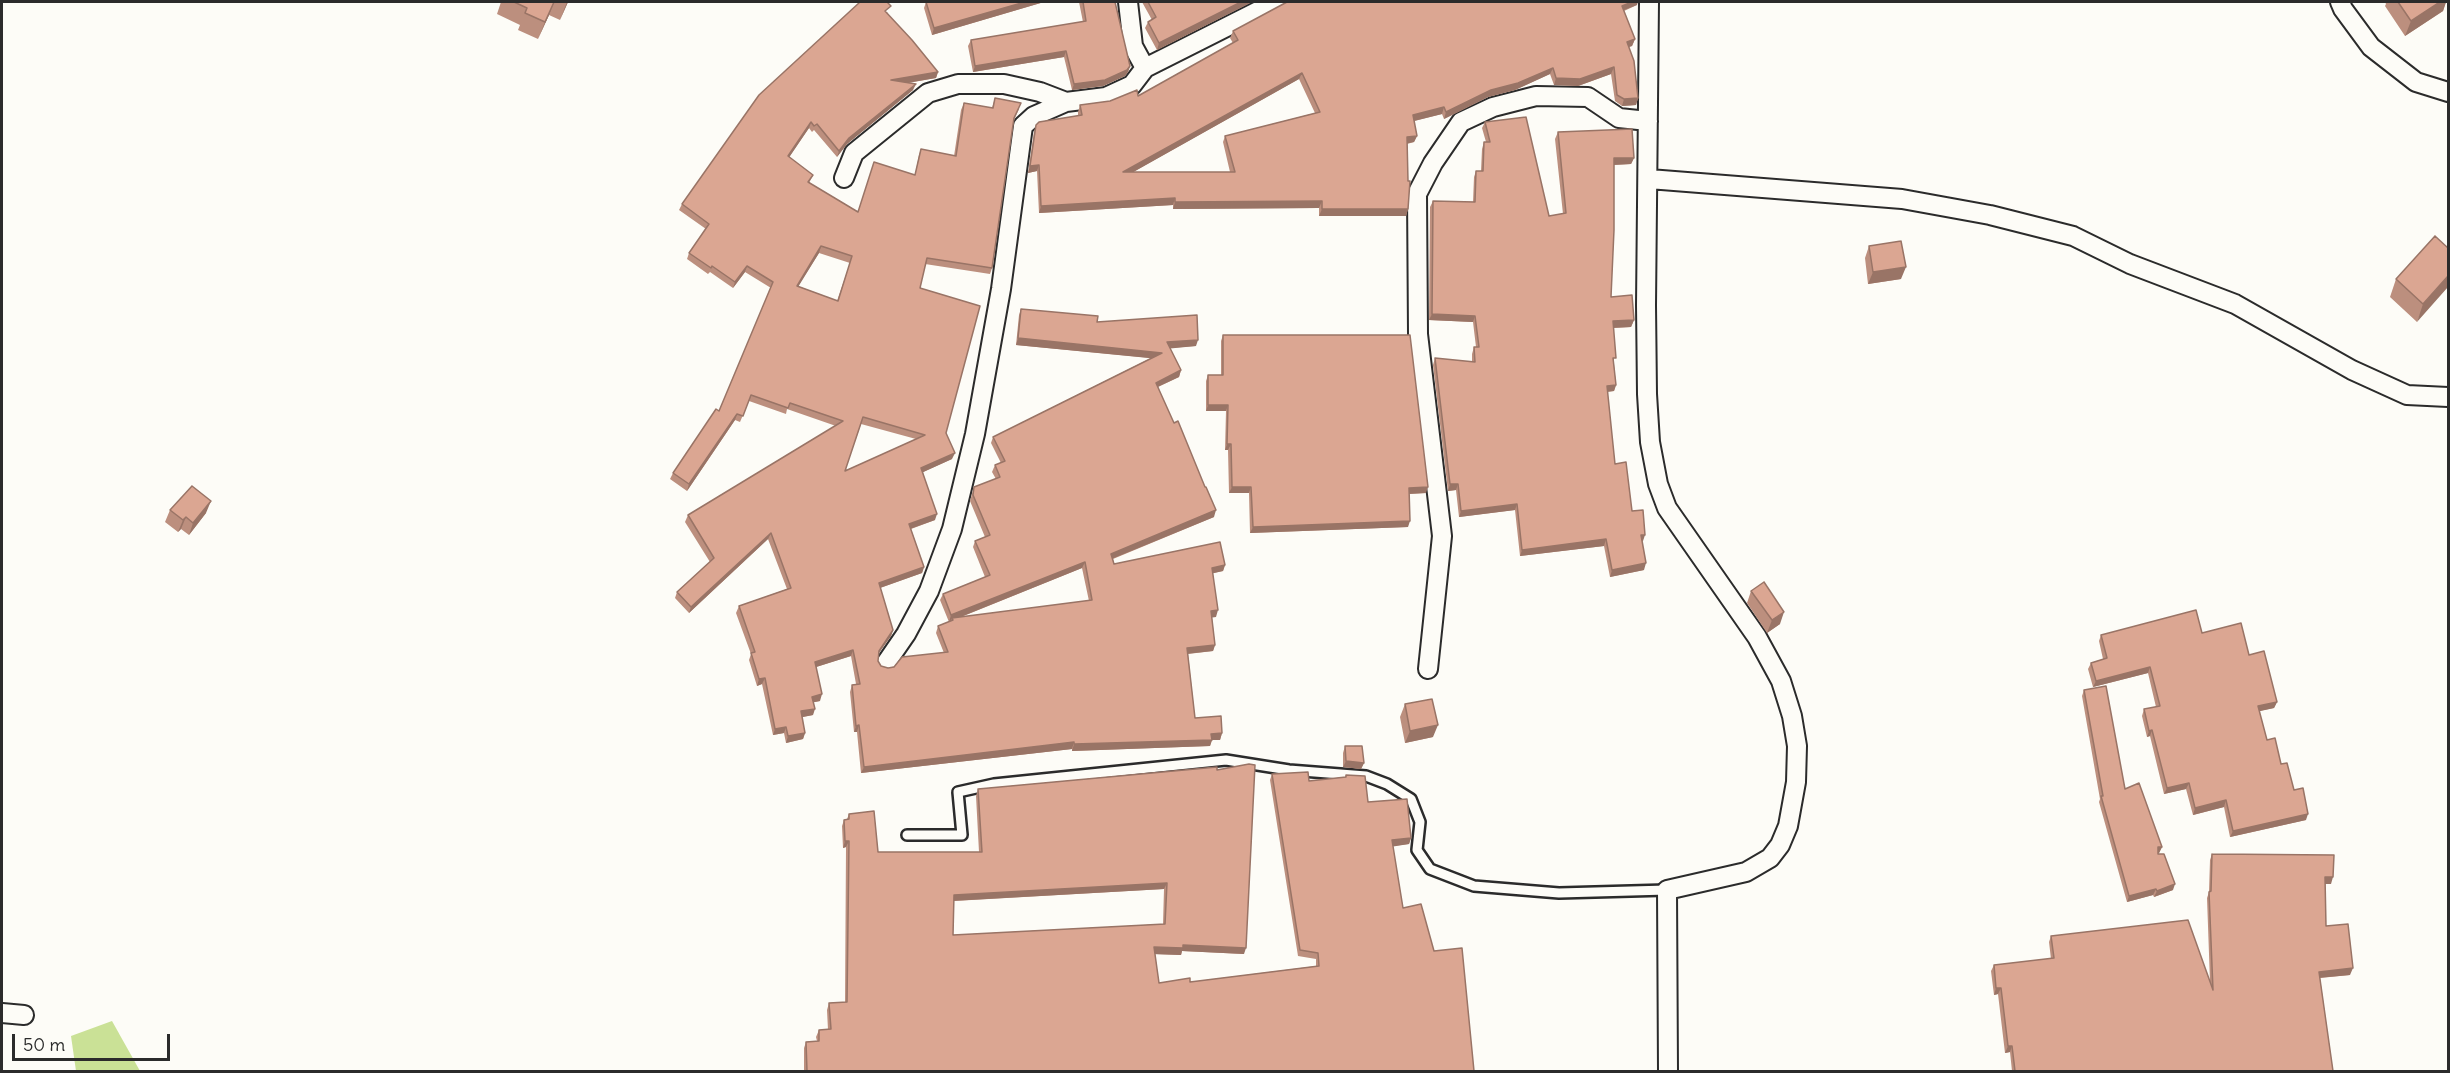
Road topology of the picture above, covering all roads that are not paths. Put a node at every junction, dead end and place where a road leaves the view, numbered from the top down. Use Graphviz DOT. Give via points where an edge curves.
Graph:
graph roads {
  1 [pos="1128,2"];
  2 [pos="1276,2"];
  3 [pos="1649,2"];
  4 [pos="2340,2"];
  5 [pos="1145,68"];
  6 [pos="2448,92"];
  7 [pos="1066,102"];
  8 [pos="1648,121"];
  9 [pos="844,178"];
  10 [pos="1649,179"];
  11 [pos="2448,397"];
  12 [pos="886,663"];
  13 [pos="1428,669"];
  14 [pos="907,835"];
  15 [pos="1667,890"];
  16 [pos="2,1013"];
  17 [pos="24,1016"];
  18 [pos="1668,1071"];
  1 -- 5 [label="street" via="1134,46"];
  2 -- 5 [label="street"];
  3 -- 8 [label="street"];
  4 -- 6 [label="street" via="2371,47 2416,82"];
  5 -- 7 [label="street" via="1132,85 1106,97"];
  7 -- 9 [label="street" via="1004,84 958,84 928,93 854,153"];
  7 -- 12 [label="street" via="1034,116 1023,126 1001,289 975,434 952,529 928,591"];
  8 -- 10 [label="street"];
  8 -- 13 [label="street" via="1619,118 1588,97 1536,96 1493,107 1461,122 1417,194 1418,334 1442,536"];
  10 -- 11 [label="street" via="1902,199 2073,236 2130,264 2235,304 2352,370 2408,395"];
  10 -- 15 [label="street" via="1647,394 1658,483 1667,508 1757,638 1781,681 1797,746 1796,782 1788,826 1770,858 1746,872"];
  14 -- 15 [label="lane" via="962,835 958,792 994,784 1226,760 1366,776 1387,784 1412,799 1420,822 1417,849 1430,869 1474,886 1559,893"];
  15 -- 18 [label="street"];
  16 -- 17 [label="street"];
}
